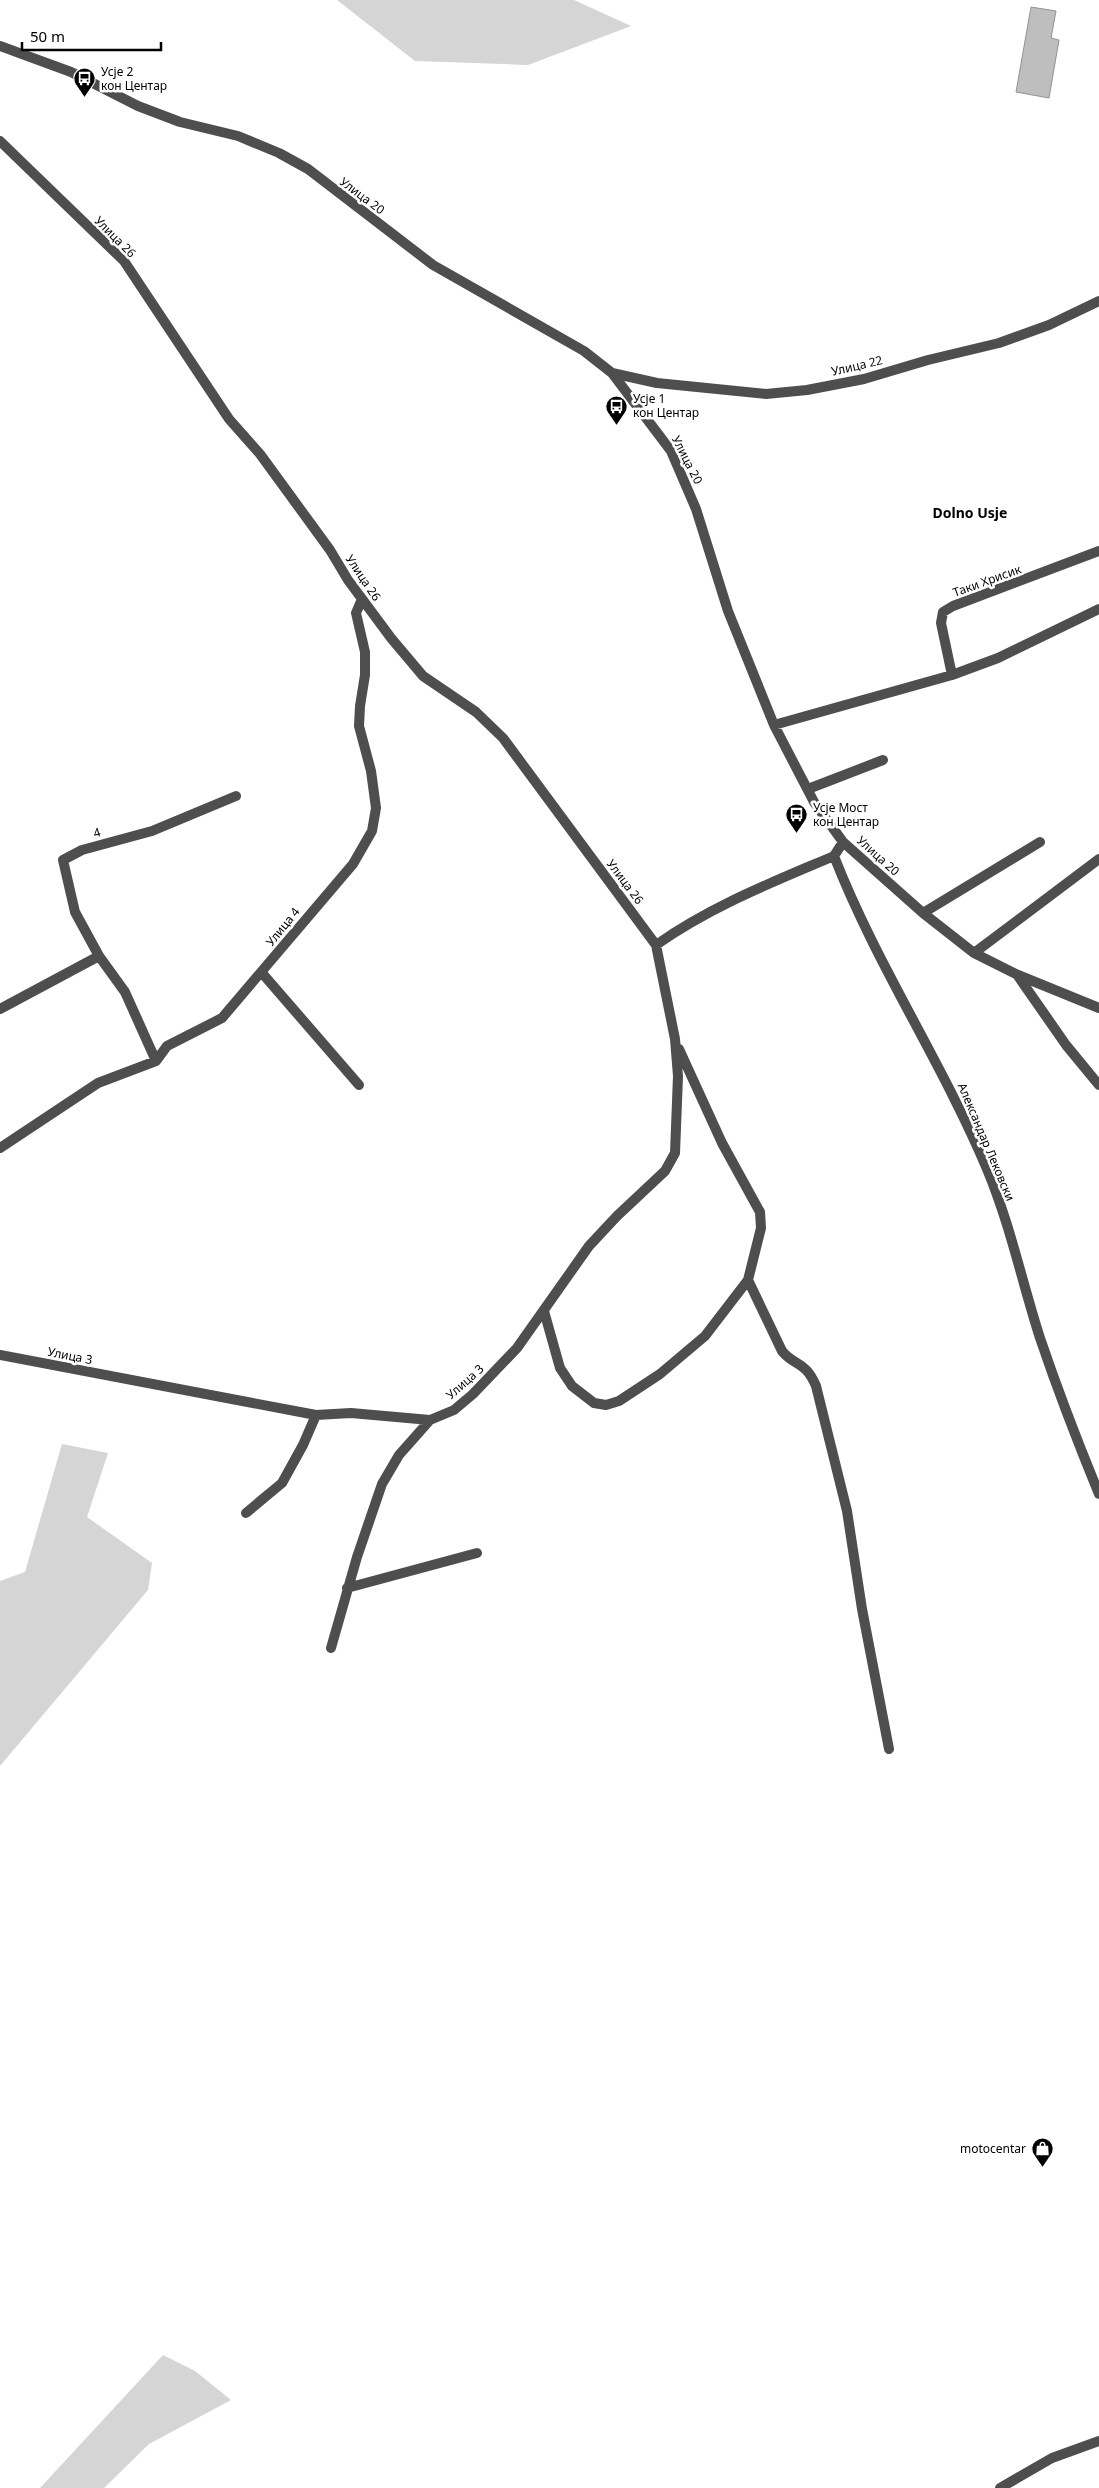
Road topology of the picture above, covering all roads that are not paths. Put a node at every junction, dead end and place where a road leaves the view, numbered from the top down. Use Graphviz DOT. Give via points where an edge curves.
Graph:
graph roads {
  1 [pos="0,46"];
  2 [pos="0,141"];
  3 [pos="1099,301"];
  4 [pos="612,373"];
  5 [pos="1099,551"];
  6 [pos="362,599"];
  7 [pos="1099,609"];
  8 [pos="952,675"];
  9 [pos="774,725"];
  10 [pos="883,760"];
  11 [pos="808,789"];
  12 [pos="236,796"];
  13 [pos="843,842"];
  14 [pos="1040,842"];
  15 [pos="834,856"];
  16 [pos="1099,859"];
  17 [pos="923,913"];
  18 [pos="656,945"];
  19 [pos="974,953"];
  20 [pos="99,956"];
  21 [pos="262,973"];
  22 [pos="1018,975"];
  23 [pos="1099,1008"];
  24 [pos="0,1009"];
  25 [pos="675,1039"];
  26 [pos="156,1061"];
  27 [pos="360,1084"];
  28 [pos="1099,1085"];
  29 [pos="0,1148"];
  30 [pos="748,1280"];
  31 [pos="544,1311"];
  32 [pos="0,1355"];
  33 [pos="316,1415"];
  34 [pos="430,1420"];
  35 [pos="1099,1494"];
  36 [pos="246,1513"];
  37 [pos="477,1553"];
  38 [pos="347,1588"];
  39 [pos="331,1648"];
  40 [pos="889,1749"];
  41 [pos="1099,2441"];
  42 [pos="1000,2488"];
  1 -- 4 [label="street, Улица 20" via="71,72 138,106 180,122 238,136 279,153 308,169 433,265 584,352"];
  2 -- 6 [label="street, Улица 26" via="124,261 229,419 260,454"];
  3 -- 4 [label="street, Улица 22" via="1049,325 999,343 864,379 807,390 766,394 657,383"];
  4 -- 9 [label="street, Улица 20" via="671,451 696,509 728,611"];
  5 -- 8 [label="street, Таки Хрисик" via="943,612 941,623"];
  6 -- 18 [label="street, Улица 26" via="423,676 476,712 503,738"];
  6 -- 21 [label="street, Улица 4" via="356,613 365,652 359,726 375,799 372,831 353,864 288,937"];
  7 -- 8 [label="street" via="998,658"];
  8 -- 9 [label="street"];
  9 -- 11 [label="street, Улица 20"];
  10 -- 11 [label="street"];
  11 -- 13 [label="street, Улица 20"];
  12 -- 20 [label="street, 4" via="152,831 82,850 63,860 75,912"];
  13 -- 15 [label="street"];
  13 -- 17 [label="street, Улица 20"];
  14 -- 17 [label="street"];
  15 -- 18 [label="street" via="710,911"];
  15 -- 35 [label="street, Александар Лековски" via="853,904 950,1089 988,1171 1040,1338"];
  16 -- 19 [label="street"];
  17 -- 19 [label="street, Улица 20"];
  18 -- 25 [label="street, Улица 26"];
  19 -- 22 [label="street, Улица 20"];
  20 -- 24 [label="street"];
  20 -- 26 [label="street, 4" via="125,992"];
  21 -- 26 [label="street, Улица 4" via="222,1018 167,1046"];
  21 -- 27 [label="street"];
  22 -- 23 [label="street, Улица 20"];
  22 -- 28 [label="street" via="1066,1045"];
  25 -- 30 [label="street" via="722,1143 760,1212 761,1228"];
  25 -- 31 [label="street, Улица 3" via="678,1085 675,1152 671,1162 589,1246"];
  26 -- 29 [label="street, Улица 4" via="98,1083"];
  30 -- 31 [label="street" via="705,1336 660,1374 619,1401 606,1405 594,1403 572,1386 560,1368"];
  30 -- 40 [label="street" via="785,1356 804,1366 816,1386 846,1511"];
  31 -- 34 [label="street, Улица 3" via="517,1348 473,1394 454,1410"];
  32 -- 33 [label="street, Улица 3"];
  33 -- 34 [label="street, Улица 3" via="351,1413"];
  33 -- 36 [label="street" via="282,1483"];
  34 -- 38 [label="street" via="399,1454 382,1484"];
  37 -- 38 [label="street"];
  38 -- 39 [label="street"];
  41 -- 42 [label="street" via="1052,2458"];
}
